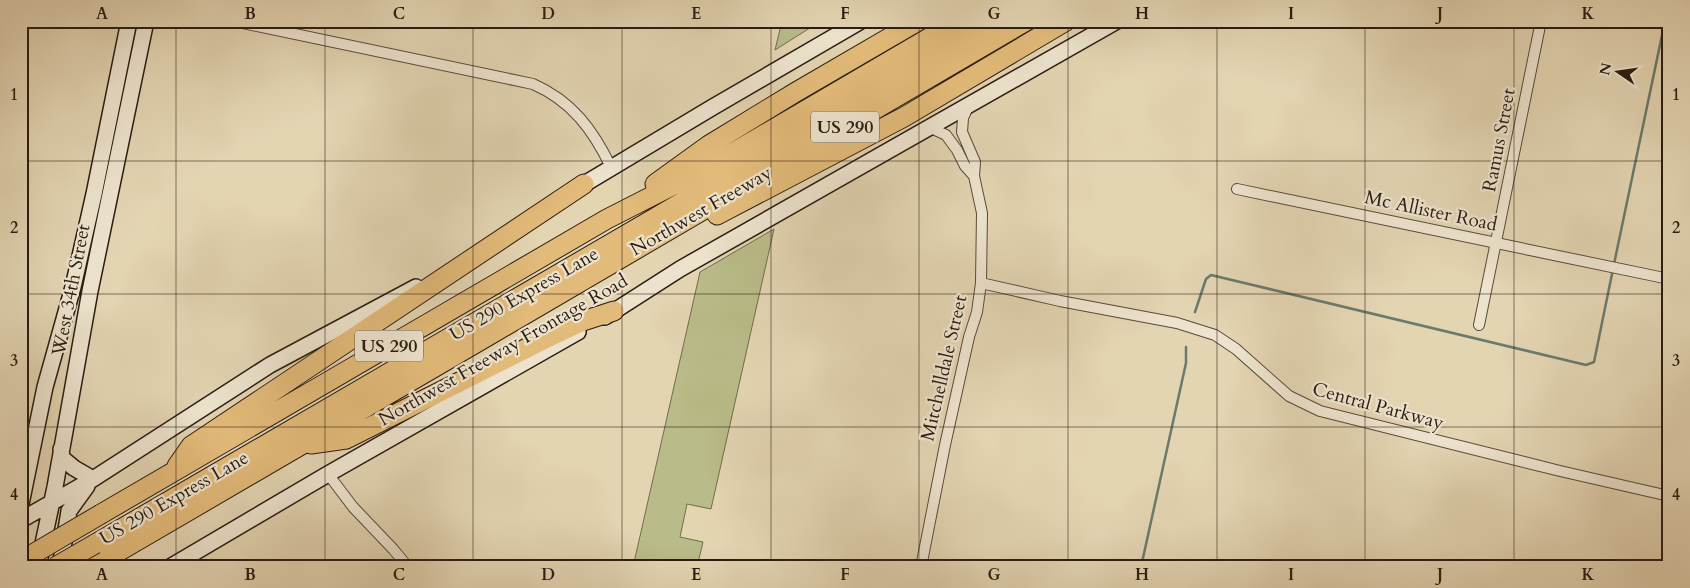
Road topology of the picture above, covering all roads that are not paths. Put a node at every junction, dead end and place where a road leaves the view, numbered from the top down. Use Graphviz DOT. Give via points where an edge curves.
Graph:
graph roads {
  1 [pos="129,21"];
  2 [pos="146,21"];
  3 [pos="232,21"];
  4 [pos="861,21"];
  5 [pos="918,21"];
  6 [pos="958,21"];
  7 [pos="993,21"];
  8 [pos="1026,21"];
  9 [pos="1066,21"];
  10 [pos="1117,21"];
  11 [pos="1540,21"];
  12 [pos="118,75"];
  13 [pos="134,78"];
  14 [pos="970,103"];
  15 [pos="930,126"];
  16 [pos="611,168"];
  17 [pos="974,176"];
  18 [pos="584,184"];
  19 [pos="1237,189"];
  20 [pos="607,219"];
  21 [pos="665,232"];
  22 [pos="1496,242"];
  23 [pos="1669,279"];
  24 [pos="981,283"];
  25 [pos="73,288"];
  26 [pos="90,291"];
  27 [pos="614,312"];
  28 [pos="1479,325"];
  29 [pos="45,387"];
  30 [pos="72,394"];
  31 [pos="300,446"];
  32 [pos="61,449"];
  33 [pos="172,473"];
  34 [pos="328,474"];
  35 [pos="93,479"];
  36 [pos="1669,496"];
  37 [pos="51,502"];
  38 [pos="21,504"];
  39 [pos="21,520"];
  40 [pos="21,561"];
  41 [pos="38,567"];
  42 [pos="55,567"];
  43 [pos="60,567"];
  44 [pos="92,567"];
  45 [pos="170,567"];
  46 [pos="408,567"];
  47 [pos="921,567"];
  1 -- 12 [label="main road, West 34th Street"];
  2 -- 13 [label="main road, West 34th Street"];
  3 -- 16 [label="street" via="533,84 569,106 583,120"];
  4 -- 16 [label="main road"];
  5 -- 20 [label="highway" via="709,145"];
  6 -- 20 [label="highway, Northwest Freeway / US 290" via="705,169"];
  7 -- 42 [label="highway, US 290 Express Lane, bridge"];
  8 -- 21 [label="highway, Northwest Freeway / US 290"];
  9 -- 21 [label="highway" via="851,146 692,229"];
  10 -- 14 [label="main road, Northwest Freeway Frontage Road"];
  11 -- 22 [label="street, Ramus Street"];
  12 -- 13 [label="main road"];
  12 -- 25 [label="main road, West 34th Street"];
  13 -- 26 [label="main road, West 34th Street"];
  14 -- 15 [label="main road, Northwest Freeway Frontage Road"];
  14 -- 17 [label="street, Mitchelldale Street" via="963,118 962,132 976,162"];
  15 -- 17 [label="street, Mitchelldale Street" via="946,135"];
  15 -- 27 [label="main road, Northwest Freeway Frontage Road" via="680,268"];
  16 -- 18 [label="main road"];
  17 -- 24 [label="street, Mitchelldale Street" via="982,213"];
  18 -- 33 [label="highway" via="191,446"];
  18 -- 35 [label="main road" via="446,271 270,365"];
  19 -- 22 [label="street, Mc Allister Road"];
  20 -- 33 [label="highway, Northwest Freeway / US 290"];
  21 -- 31 [label="highway, Northwest Freeway / US 290"];
  22 -- 23 [label="street, Mc Allister Road"];
  22 -- 28 [label="street, Ramus Street"];
  24 -- 36 [label="street, Central Parkway" via="1177,323 1215,335 1236,349 1289,396 1320,411"];
  24 -- 47 [label="street, Mitchelldale Street"];
  25 -- 26 [label="main road"];
  25 -- 29 [label="main road, West 34th Street"];
  26 -- 30 [label="main road, West 34th Street"];
  27 -- 31 [label="highway" via="583,321 545,339 346,439"];
  27 -- 34 [label="main road, Northwest Freeway Frontage Road"];
  29 -- 30 [label="main road"];
  29 -- 38 [label="main road, West 34th Street"];
  30 -- 32 [label="main road, West 34th Street"];
  31 -- 44 [label="highway, Northwest Freeway / US 290"];
  32 -- 35 [label="main road" via="62,458"];
  32 -- 37 [label="main road, West 34th Street"];
  33 -- 40 [label="highway, Northwest Freeway / US 290, bridge"];
  34 -- 45 [label="main road, Northwest Freeway Frontage Road"];
  34 -- 46 [label="street" via="353,507"];
  35 -- 37 [label="main road"];
  35 -- 43 [label="main road" via="69,511"];
  37 -- 39 [label="main road"];
  37 -- 41 [label="main road, West 34th Street"];
}
